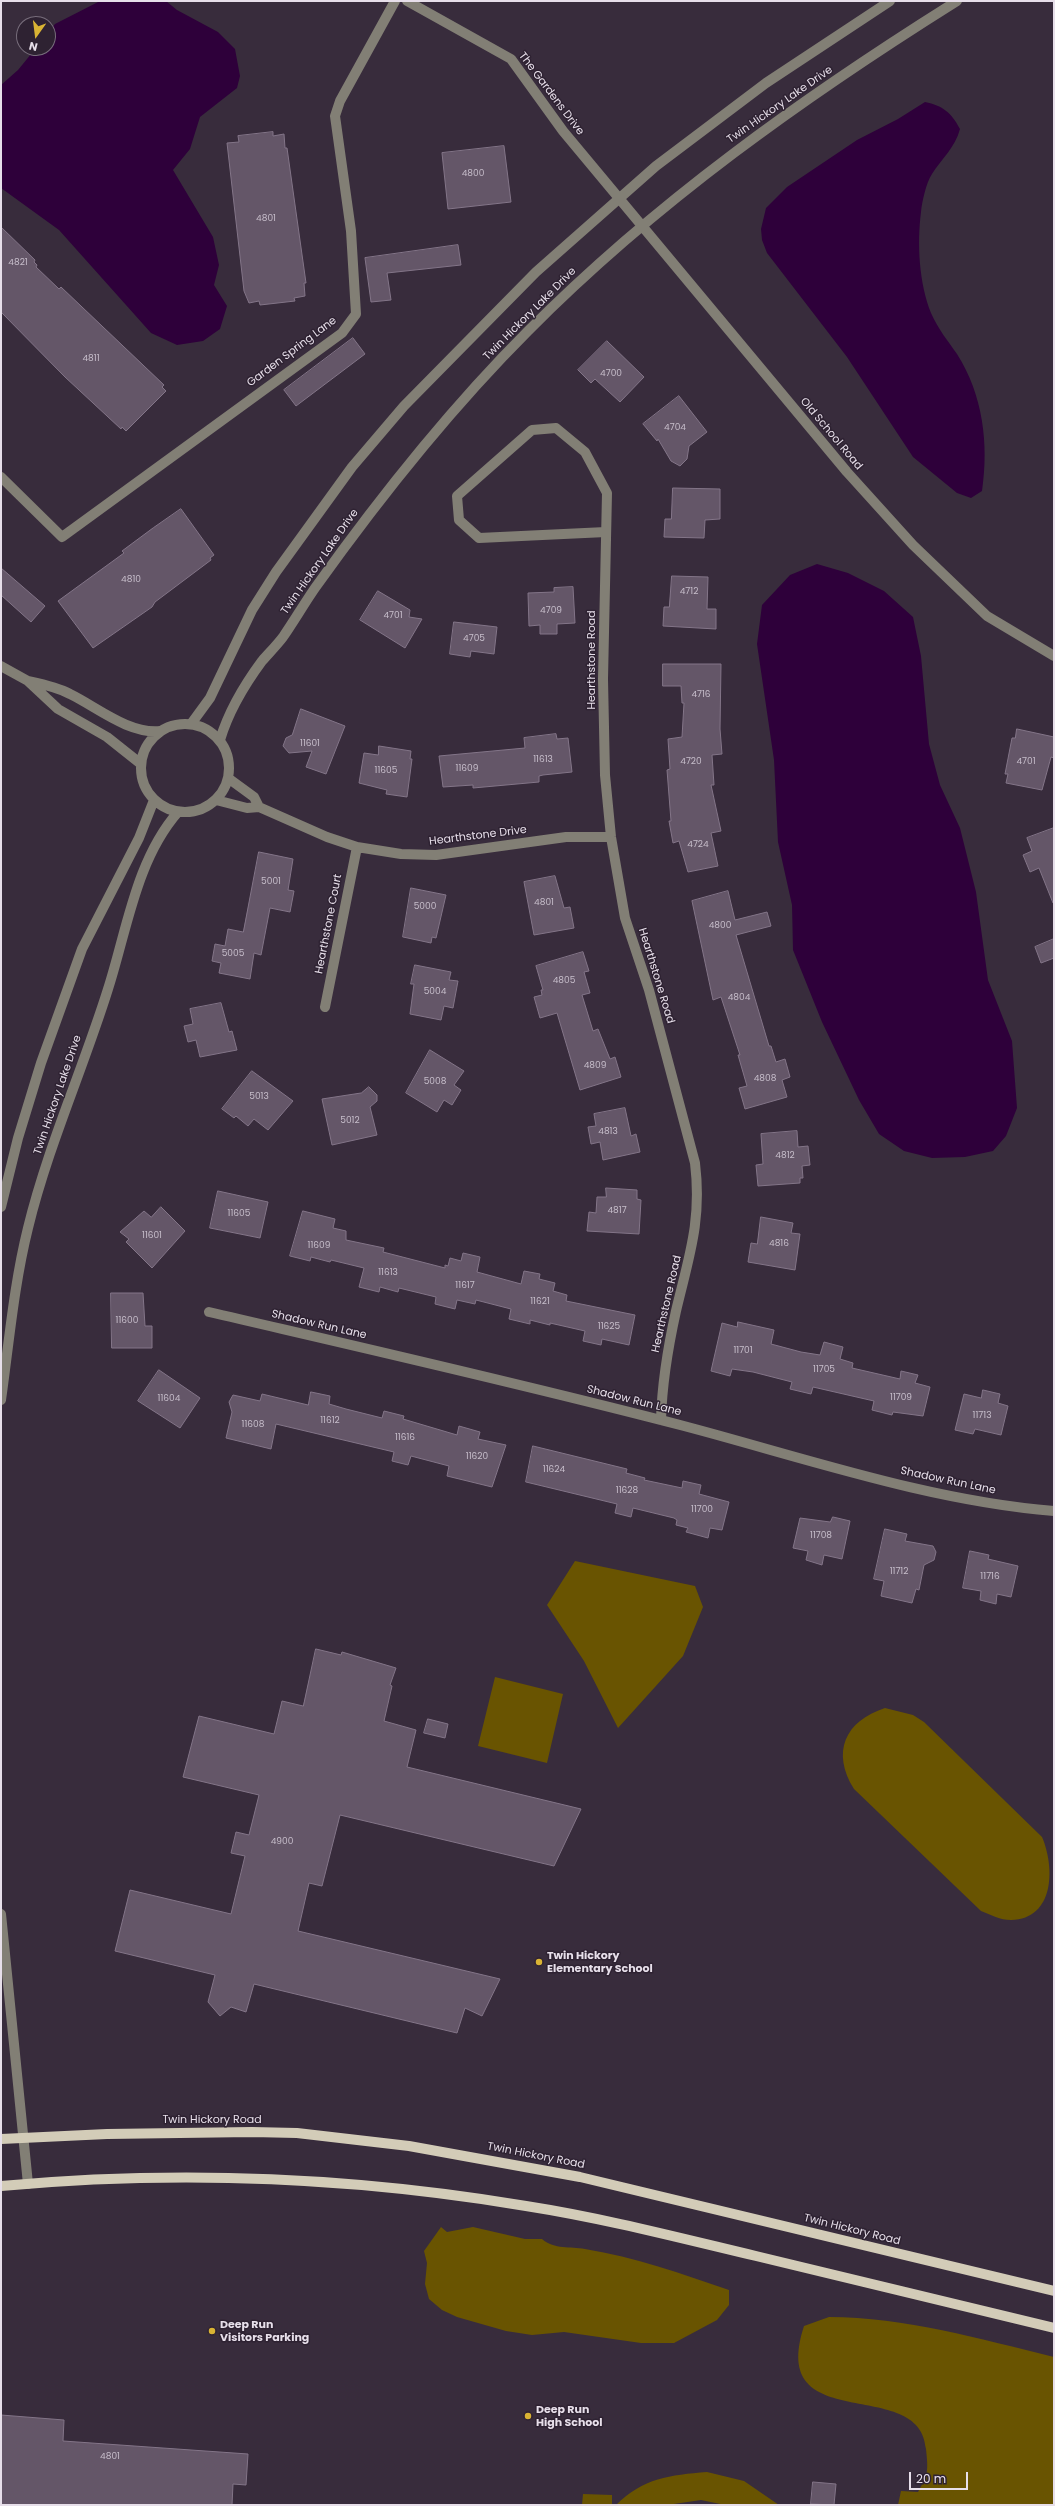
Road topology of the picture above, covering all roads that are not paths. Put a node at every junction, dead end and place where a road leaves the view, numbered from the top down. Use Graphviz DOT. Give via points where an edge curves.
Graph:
graph roads {
  1 [pos="395,1"];
  2 [pos="407,1"];
  3 [pos="890,1"];
  4 [pos="956,1"];
  5 [pos="618,198"];
  6 [pos="642,226"];
  7 [pos="1,477"];
  8 [pos="606,532"];
  9 [pos="1054,656"];
  10 [pos="1,666"];
  11 [pos="28,681"];
  12 [pos="191,724"];
  13 [pos="160,731"];
  14 [pos="220,740"];
  15 [pos="141,764"];
  16 [pos="228,778"];
  17 [pos="154,800"];
  18 [pos="216,800"];
  19 [pos="260,807"];
  20 [pos="178,812"];
  21 [pos="611,837"];
  22 [pos="357,846"];
  23 [pos="325,1007"];
  24 [pos="1,1207"];
  25 [pos="209,1312"];
  26 [pos="1,1400"];
  27 [pos="661,1420"];
  28 [pos="1054,1511"];
  29 [pos="1,1914"];
  30 [pos="23,2137"];
  31 [pos="1,2139"];
  32 [pos="28,2184"];
  33 [pos="1,2186"];
  34 [pos="1054,2291"];
  35 [pos="1054,2328"];
  1 -- 7 [label="street, Garden Spring Lane" via="340,101 335,116 351,232 356,314 342,333 62,537"];
  2 -- 5 [label="street, The Gardens Drive" via="511,59 562,131"];
  3 -- 5 [label="street" via="766,83"];
  4 -- 6 [label="street, Twin Hickory Lake Drive" via="768,126"];
  5 -- 6 [label="street, Old School Road"];
  5 -- 12 [label="street" via="531,277 404,406 352,467 317,512 252,610 217,685"];
  6 -- 9 [label="street, Old School Road" via="847,472 913,545 987,616"];
  6 -- 14 [label="street, Twin Hickory Lake Drive" via="528,331 465,398 391,485 343,549 282,639 262,662 226,722"];
  8 -- 8 [label="street, Hearthstone Road" via="607,493 585,452 556,428 532,430 456,496 459,520 479,538"];
  8 -- 21 [label="street, Hearthstone Road" via="605,775"];
  10 -- 11 [label="street"];
  11 -- 13 [label="street" via="68,693 142,730"];
  11 -- 15 [label="street" via="58,709 107,737"];
  12 -- 13 [label="street" via="170,726"];
  12 -- 14 [label="street" via="204,728"];
  13 -- 15 [label="street" via="145,748"];
  14 -- 16 [label="street" via="227,753"];
  15 -- 17 [label="street" via="141,776"];
  16 -- 18 [label="street" via="225,789"];
  16 -- 19 [label="street, Hearthstone Drive" via="254,797"];
  17 -- 20 [label="street" via="165,808"];
  17 -- 24 [label="street, Twin Hickory Lake Drive" via="139,838 82,949 41,1063 18,1138"];
  18 -- 19 [label="street, Hearthstone Drive" via="247,808"];
  18 -- 20 [label="street" via="205,808 192,812"];
  19 -- 22 [label="street, Hearthstone Drive" via="327,837"];
  20 -- 26 [label="street, Twin Hickory Lake Drive" via="155,844 140,881 100,1013 46,1165 20,1263"];
  21 -- 22 [label="street, Hearthstone Drive" via="566,837 436,854 401,854"];
  21 -- 27 [label="street, Hearthstone Road" via="625,918 650,990 695,1163 699,1193 696,1230 663,1378"];
  22 -- 23 [label="street, Hearthstone Court"];
  25 -- 27 [label="street, Shadow Run Lane"];
  27 -- 28 [label="street, Shadow Run Lane" via="881,1479 985,1502"];
  29 -- 30 [label="street"];
  30 -- 31 [label="main road, Twin Hickory Road"];
  30 -- 32 [label="street"];
  30 -- 34 [label="main road, Twin Hickory Road" via="188,2131 252,2132 305,2134 424,2148 580,2177"];
  32 -- 33 [label="main road"];
  32 -- 35 [label="main road" via="156,2178 233,2178 348,2184 454,2195 534,2207 635,2228"];
}
